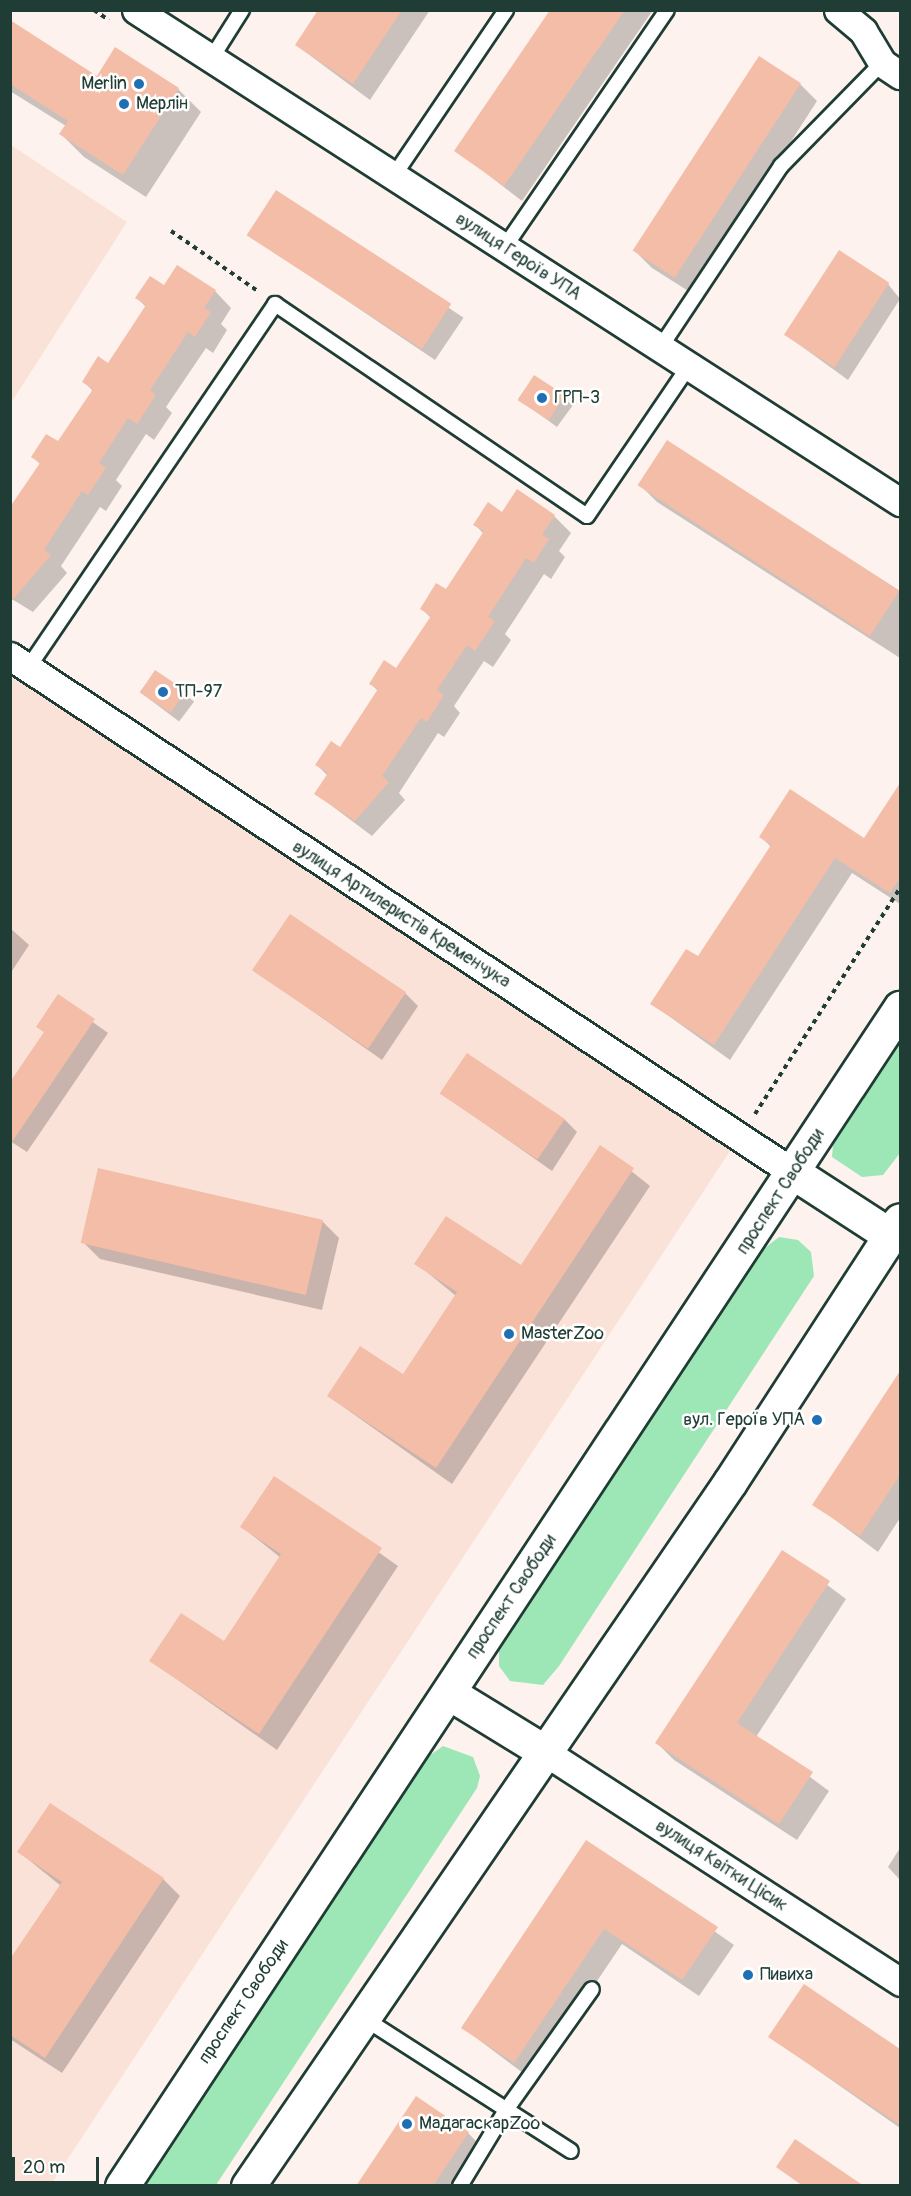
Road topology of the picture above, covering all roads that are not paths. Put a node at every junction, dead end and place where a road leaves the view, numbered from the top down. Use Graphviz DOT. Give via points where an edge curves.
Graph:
graph roads {
  1 [pos="136,10"];
  2 [pos="242,10"];
  3 [pos="506,10"];
  4 [pos="667,10"];
  5 [pos="838,10"];
  6 [pos="211,59"];
  7 [pos="891,69"];
  8 [pos="393,177"];
  9 [pos="504,248"];
  10 [pos="660,348"];
  11 [pos="689,366"];
  12 [pos="900,502"];
  13 [pos="19,662"];
  14 [pos="900,1008"];
  15 [pos="794,1173"];
  16 [pos="897,1233"];
  17 [pos="449,1693"];
  18 [pos="542,1750"];
  19 [pos="900,1982"];
  20 [pos="592,1989"];
  21 [pos="362,2017"];
  22 [pos="506,2110"];
  23 [pos="571,2151"];
  24 [pos="122,2186"];
  25 [pos="249,2186"];
  26 [pos="460,2186"];
  1 -- 6 [label="street, вулиця Героїв УПА"];
  2 -- 6 [label="lane"];
  3 -- 8 [label="lane"];
  4 -- 9 [label="lane"];
  5 -- 7 [label="street" via="863,31"];
  6 -- 8 [label="street, вулиця Героїв УПА"];
  7 -- 10 [label="lane" via="782,166"];
  8 -- 9 [label="street, вулиця Героїв УПА"];
  9 -- 10 [label="street, вулиця Героїв УПА"];
  10 -- 11 [label="street, вулиця Героїв УПА"];
  11 -- 12 [label="street, вулиця Героїв УПА"];
  11 -- 13 [label="lane" via="587,516 275,304"];
  13 -- 15 [label="street, вулиця Артилеристів Кременчука"];
  14 -- 15 [label="highway, проспект Свободи"];
  15 -- 16 [label="highway"];
  15 -- 17 [label="highway, проспект Свободи"];
  16 -- 18 [label="highway" via="730,1482"];
  17 -- 18 [label="highway"];
  17 -- 24 [label="highway, проспект Свободи"];
  18 -- 19 [label="street, вулиця Квітки Цісик"];
  18 -- 21 [label="highway"];
  20 -- 22 [label="lane"];
  21 -- 22 [label="lane"];
  21 -- 25 [label="highway"];
  22 -- 23 [label="lane"];
  22 -- 26 [label="lane"];
}
